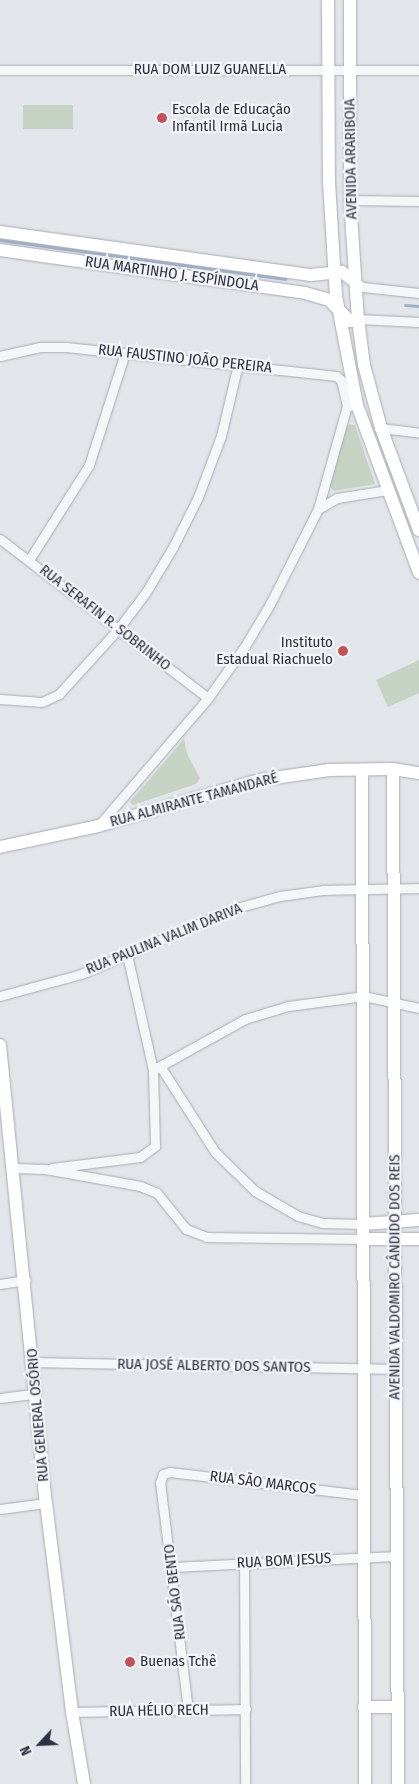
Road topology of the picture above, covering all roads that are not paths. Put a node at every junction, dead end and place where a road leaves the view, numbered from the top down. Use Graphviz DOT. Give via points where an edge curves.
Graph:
graph roads {
  1 [pos="328,0"];
  2 [pos="350,0"];
  3 [pos="350,38"];
  4 [pos="328,39"];
  5 [pos="0,70"];
  6 [pos="328,70"];
  7 [pos="350,70"];
  8 [pos="419,70"];
  9 [pos="329,146"];
  10 [pos="350,146"];
  11 [pos="329,182"];
  12 [pos="350,182"];
  13 [pos="350,200"];
  14 [pos="419,201"];
  15 [pos="0,232"];
  16 [pos="0,250"];
  17 [pos="334,274"];
  18 [pos="354,281"];
  19 [pos="419,293"];
  20 [pos="338,310"];
  21 [pos="358,318"];
  22 [pos="419,322"];
  23 [pos="124,353"];
  24 [pos="0,356"];
  25 [pos="238,364"];
  26 [pos="352,405"];
  27 [pos="381,428"];
  28 [pos="419,433"];
  29 [pos="388,490"];
  30 [pos="318,509"];
  31 [pos="419,530"];
  32 [pos="0,539"];
  33 [pos="28,560"];
  34 [pos="419,573"];
  35 [pos="119,628"];
  36 [pos="208,698"];
  37 [pos="0,699"];
  38 [pos="393,769"];
  39 [pos="362,770"];
  40 [pos="419,773"];
  41 [pos="98,826"];
  42 [pos="0,847"];
  43 [pos="394,887"];
  44 [pos="363,888"];
  45 [pos="419,888"];
  46 [pos="127,955"];
  47 [pos="0,996"];
  48 [pos="364,996"];
  49 [pos="394,1001"];
  50 [pos="419,1008"];
  51 [pos="0,1045"];
  52 [pos="157,1068"];
  53 [pos="4,1121"];
  54 [pos="14,1168"];
  55 [pos="44,1169"];
  56 [pos="419,1220"];
  57 [pos="397,1222"];
  58 [pos="363,1224"];
  59 [pos="362,1239"];
  60 [pos="419,1239"];
  61 [pos="396,1240"];
  62 [pos="26,1280"];
  63 [pos="0,1284"];
  64 [pos="33,1362"];
  65 [pos="362,1369"];
  66 [pos="395,1369"];
  67 [pos="35,1394"];
  68 [pos="0,1398"];
  69 [pos="163,1474"];
  70 [pos="363,1496"];
  71 [pos="46,1504"];
  72 [pos="0,1509"];
  73 [pos="396,1556"];
  74 [pos="364,1557"];
  75 [pos="244,1564"];
  76 [pos="172,1567"];
  77 [pos="397,1707"];
  78 [pos="364,1708"];
  79 [pos="246,1709"];
  80 [pos="188,1710"];
  81 [pos="72,1712"];
  82 [pos="84,1784"];
  83 [pos="245,1784"];
  84 [pos="365,1784"];
  85 [pos="398,1784"];
  1 -- 4 [label="street, AVENIDA ARARIBOIA"];
  2 -- 3 [label="street, AVENIDA ARARIBOIA"];
  3 -- 4 [label="street"];
  3 -- 7 [label="street, AVENIDA ARARIBOIA"];
  4 -- 6 [label="street, AVENIDA ARARIBOIA"];
  5 -- 6 [label="street, RUA DOM LUIZ GUANELLA"];
  6 -- 7 [label="street, RUA DOM LUIZ GUANELLA"];
  6 -- 9 [label="street, AVENIDA ARARIBOIA"];
  7 -- 8 [label="street, RUA DOM LUIZ GUANELLA"];
  7 -- 10 [label="street, AVENIDA ARARIBOIA"];
  9 -- 10 [label="street"];
  9 -- 11 [label="street, AVENIDA ARARIBOIA"];
  10 -- 12 [label="street, AVENIDA ARARIBOIA"];
  11 -- 12 [label="street"];
  11 -- 17 [label="street, AVENIDA ARARIBOIA"];
  12 -- 13 [label="street, AVENIDA ARARIBOIA"];
  13 -- 14 [label="street"];
  13 -- 18 [label="street, AVENIDA ARARIBOIA"];
  15 -- 17 [label="street, RUA MARTINHO J. ESPÍNDOLA" via="311,274"];
  16 -- 20 [label="street, RUA MARTINHO J. ESPÍNDOLA" via="304,293 329,300"];
  17 -- 18 [label="street, RUA MARTINHO J. ESPÍNDOLA" via="346,272"];
  17 -- 20 [label="street, AVENIDA ARARIBOIA"];
  18 -- 19 [label="street" via="363,287"];
  18 -- 21 [label="street, AVENIDA ARARIBOIA"];
  20 -- 21 [label="street, RUA MARTINHO J. ESPÍNDOLA" via="350,321"];
  20 -- 26 [label="street, AVENIDA ARARIBOIA"];
  21 -- 22 [label="street"];
  21 -- 27 [label="street, AVENIDA ARARIBOIA" via="364,365"];
  23 -- 24 [label="street, RUA FAUSTINO JOÃO PEREIRA" via="40,347"];
  23 -- 25 [label="street, RUA FAUSTINO JOÃO PEREIRA"];
  23 -- 33 [label="street" via="89,465"];
  25 -- 26 [label="street, RUA FAUSTINO JOÃO PEREIRA" via="336,376"];
  25 -- 35 [label="street" via="221,436 198,497 174,547"];
  26 -- 29 [label="street, AVENIDA ARARIBOIA"];
  26 -- 30 [label="street"];
  27 -- 28 [label="street"];
  27 -- 31 [label="street, AVENIDA ARARIBOIA"];
  29 -- 30 [label="street" via="337,498"];
  29 -- 34 [label="street, AVENIDA ARARIBOIA"];
  30 -- 36 [label="street" via="270,604"];
  32 -- 33 [label="street, RUA SERAFIN R. SOBRINHO"];
  33 -- 35 [label="street, RUA SERAFIN R. SOBRINHO"];
  35 -- 36 [label="street, RUA SERAFIN R. SOBRINHO"];
  35 -- 37 [label="street" via="59,694 42,702"];
  36 -- 41 [label="street"];
  38 -- 39 [label="street, RUA ALMIRANTE TAMANDARÉ"];
  38 -- 40 [label="street, RUA ALMIRANTE TAMANDARÉ"];
  38 -- 43 [label="street, AVENIDA VALDOMIRO CÂNDIDO DOS REIS"];
  39 -- 41 [label="street, RUA ALMIRANTE TAMANDARÉ" via="329,770 260,780"];
  39 -- 44 [label="street"];
  41 -- 42 [label="street, RUA ALMIRANTE TAMANDARÉ"];
  43 -- 44 [label="street, RUA PAULINA VALIM DARIVA"];
  43 -- 45 [label="street, RUA PAULINA VALIM DARIVA"];
  43 -- 49 [label="street, AVENIDA VALDOMIRO CÂNDIDO DOS REIS"];
  44 -- 46 [label="street, RUA PAULINA VALIM DARIVA" via="280,896 233,909"];
  44 -- 48 [label="street"];
  46 -- 47 [label="street, RUA PAULINA VALIM DARIVA" via="81,974"];
  46 -- 52 [label="street"];
  48 -- 49 [label="street"];
  48 -- 52 [label="street" via="266,1012 244,1019"];
  48 -- 58 [label="street"];
  49 -- 50 [label="street"];
  49 -- 57 [label="street, AVENIDA VALDOMIRO CÂNDIDO DOS REIS"];
  51 -- 53 [label="street, RUA GENERAL OSÓRIO"];
  52 -- 55 [label="street" via="156,1139 150,1153"];
  52 -- 58 [label="street" via="215,1152 255,1192 298,1216 322,1222"];
  53 -- 54 [label="street, RUA GENERAL OSÓRIO"];
  54 -- 55 [label="street"];
  54 -- 62 [label="street, RUA GENERAL OSÓRIO"];
  55 -- 59 [label="street" via="140,1186 157,1194 186,1229 207,1237"];
  56 -- 57 [label="street"];
  57 -- 58 [label="street"];
  57 -- 61 [label="street, AVENIDA VALDOMIRO CÂNDIDO DOS REIS"];
  58 -- 59 [label="street"];
  59 -- 61 [label="street"];
  59 -- 65 [label="street"];
  60 -- 61 [label="street"];
  61 -- 66 [label="street, AVENIDA VALDOMIRO CÂNDIDO DOS REIS"];
  62 -- 63 [label="street"];
  62 -- 64 [label="street, RUA GENERAL OSÓRIO"];
  64 -- 65 [label="street, RUA JOSÉ ALBERTO DOS SANTOS"];
  64 -- 67 [label="street, RUA GENERAL OSÓRIO"];
  65 -- 66 [label="street, RUA JOSÉ ALBERTO DOS SANTOS"];
  65 -- 70 [label="street"];
  66 -- 73 [label="street, AVENIDA VALDOMIRO CÂNDIDO DOS REIS"];
  67 -- 68 [label="street"];
  67 -- 71 [label="street, RUA GENERAL OSÓRIO"];
  69 -- 70 [label="street, RUA SÃO MARCOS"];
  69 -- 76 [label="street, RUA SÃO BENTO" via="160,1483"];
  70 -- 74 [label="street"];
  71 -- 72 [label="street"];
  71 -- 81 [label="street, RUA GENERAL OSÓRIO"];
  73 -- 74 [label="street, RUA BOM JESUS"];
  73 -- 77 [label="street, AVENIDA VALDOMIRO CÂNDIDO DOS REIS"];
  74 -- 75 [label="street, RUA BOM JESUS"];
  74 -- 78 [label="street"];
  75 -- 76 [label="street, RUA BOM JESUS"];
  75 -- 79 [label="street"];
  76 -- 80 [label="street, RUA SÃO BENTO"];
  77 -- 78 [label="street"];
  77 -- 85 [label="street, AVENIDA VALDOMIRO CÂNDIDO DOS REIS"];
  78 -- 84 [label="street"];
  79 -- 80 [label="street, RUA HÉLIO RECH"];
  79 -- 83 [label="street"];
  80 -- 81 [label="street, RUA HÉLIO RECH"];
  81 -- 82 [label="street, RUA GENERAL OSÓRIO"];
}
